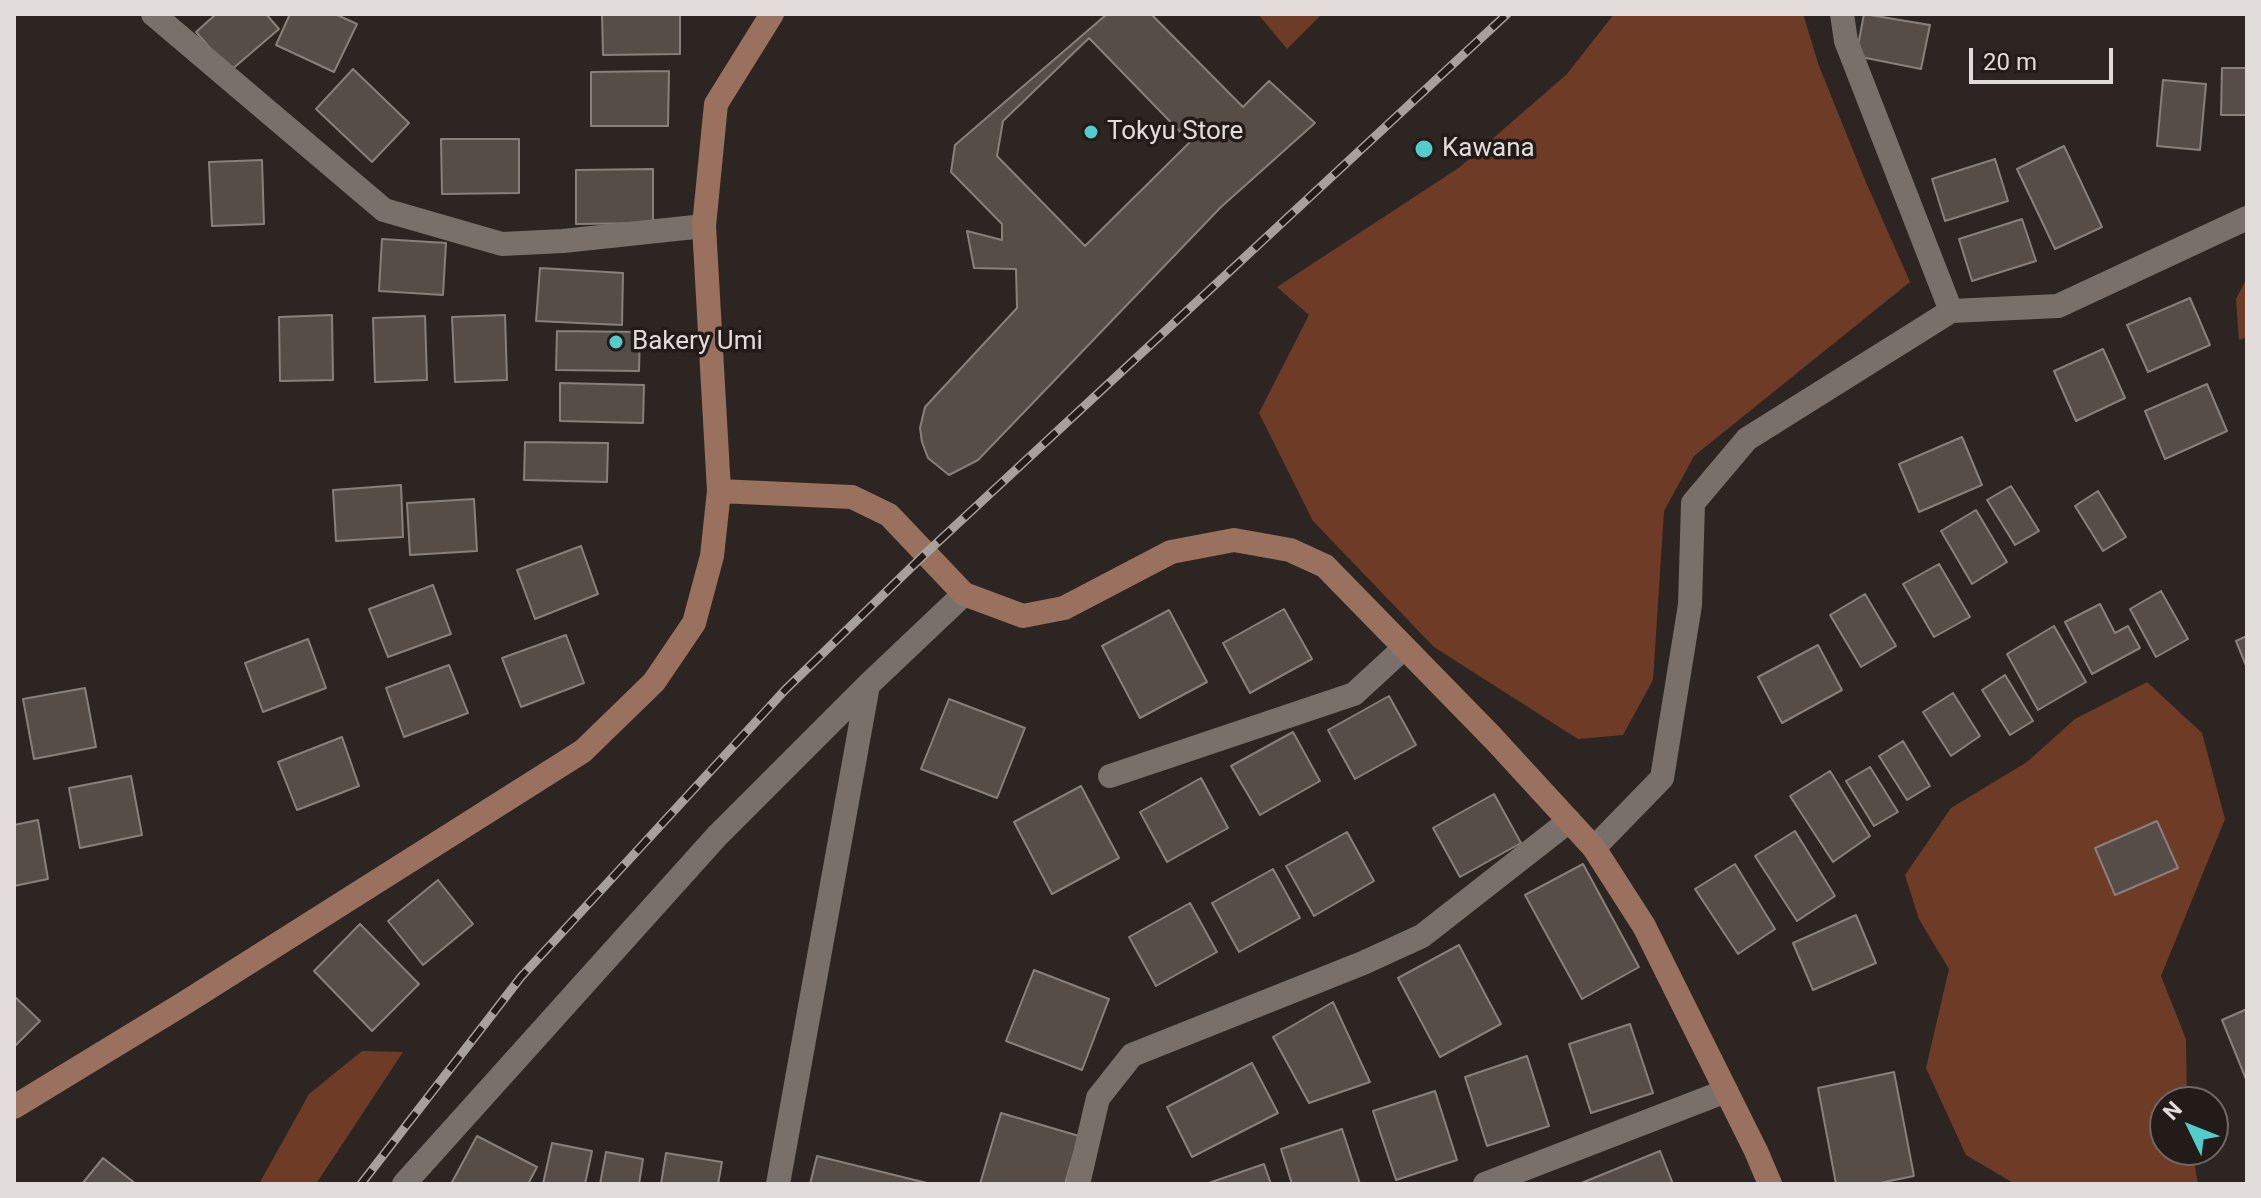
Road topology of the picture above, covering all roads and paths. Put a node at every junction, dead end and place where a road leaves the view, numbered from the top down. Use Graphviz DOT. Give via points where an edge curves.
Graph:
graph roads {
  1 [pos="153,14"];
  2 [pos="772,14"];
  3 [pos="1842,14"];
  4 [pos="2247,218"];
  5 [pos="704,226"];
  6 [pos="1951,311"];
  7 [pos="719,491"];
  8 [pos="964,594"];
  9 [pos="1404,648"];
  10 [pos="868,685"];
  11 [pos="1110,776"];
  12 [pos="1569,821"];
  13 [pos="1594,848"];
  14 [pos="1726,1091"];
  15 [pos="14,1107"];
  16 [pos="404,1184"];
  17 [pos="778,1184"];
  18 [pos="1078,1184"];
  19 [pos="1485,1184"];
  20 [pos="1770,1184"];
  1 -- 5 [label="street" via="384,210 502,244"];
  2 -- 5 [label="street" via="716,104"];
  3 -- 6 [label="street" via="1846,41"];
  4 -- 6 [label="street" via="2058,306"];
  5 -- 7 [label="street"];
  6 -- 13 [label="street" via="1747,439 1693,503 1690,605 1662,778"];
  7 -- 8 [label="street" via="852,497 889,515"];
  7 -- 15 [label="street" via="712,556 694,623 654,682 583,751"];
  8 -- 9 [label="street" via="1023,616 1064,608 1171,552 1234,540 1290,550 1325,566"];
  8 -- 10 [label="street"];
  9 -- 11 [label="street" via="1354,694"];
  9 -- 12 [label="street"];
  10 -- 16 [label="street" via="717,836"];
  10 -- 17 [label="street"];
  12 -- 13 [label="street"];
  12 -- 18 [label="street" via="1422,936 1132,1055 1098,1098"];
  13 -- 14 [label="street" via="1644,926"];
  14 -- 19 [label="street"];
  14 -- 20 [label="street"];
}
